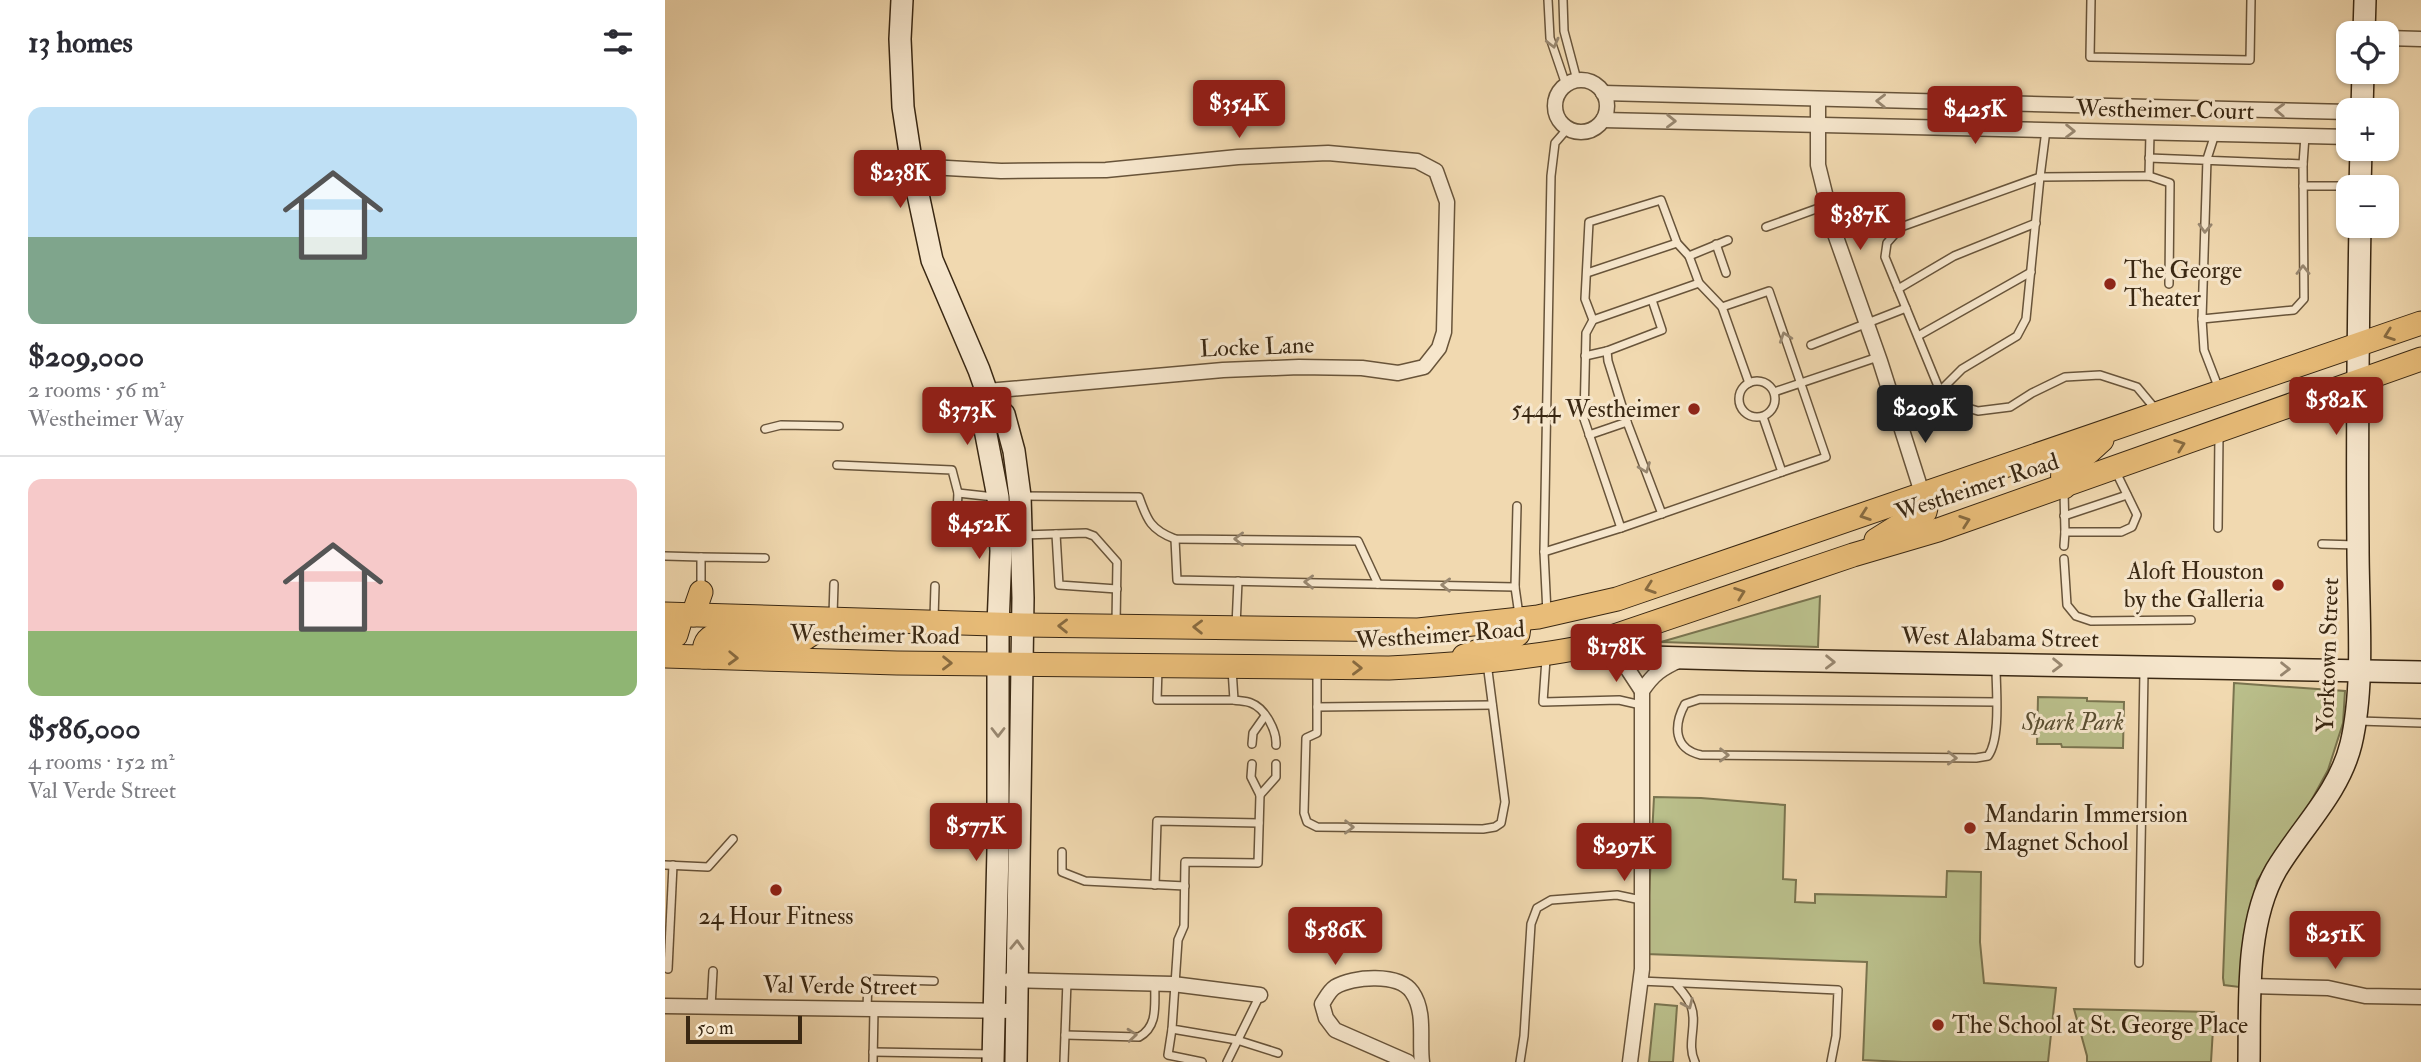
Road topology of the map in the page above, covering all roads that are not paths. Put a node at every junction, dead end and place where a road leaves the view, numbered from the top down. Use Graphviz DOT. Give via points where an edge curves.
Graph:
graph roads {
  1 [pos="902,0"];
  2 [pos="1548,0"];
  3 [pos="1563,0"];
  4 [pos="2091,0"];
  5 [pos="2251,0"];
  6 [pos="2365,0"];
  7 [pos="2364,21"];
  8 [pos="2399,38"];
  9 [pos="2421,38"];
  10 [pos="1571,82"];
  11 [pos="1603,93"];
  12 [pos="1818,99"];
  13 [pos="2151,106"];
  14 [pos="2336,111"];
  15 [pos="1603,120"];
  16 [pos="1818,125"];
  17 [pos="1567,128"];
  18 [pos="2046,130"];
  19 [pos="2150,133"];
  20 [pos="2215,134"];
  21 [pos="2305,136"];
  22 [pos="2336,137"];
  23 [pos="2149,158"];
  24 [pos="2207,159"];
  25 [pos="2303,164"];
  26 [pos="912,166"];
  27 [pos="2149,176"];
  28 [pos="2040,177"];
  29 [pos="2303,186"];
  30 [pos="2336,187"];
  31 [pos="1828,204"];
  32 [pos="2036,223"];
  33 [pos="1766,227"];
  34 [pos="2360,238"];
  35 [pos="1728,240"];
  36 [pos="1677,243"];
  37 [pos="1716,244"];
  38 [pos="1689,256"];
  39 [pos="2031,272"];
  40 [pos="1587,273"];
  41 [pos="1726,273"];
  42 [pos="1699,283"];
  43 [pos="2169,284"];
  44 [pos="1898,289"];
  45 [pos="1652,300"];
  46 [pos="1722,307"];
  47 [pos="1906,308"];
  48 [pos="2202,319"];
  49 [pos="1593,320"];
  50 [pos="2421,323"];
  51 [pos="1867,324"];
  52 [pos="1918,336"];
  53 [pos="1811,345"];
  54 [pos="2358,346"];
  55 [pos="1608,351"];
  56 [pos="1585,356"];
  57 [pos="1878,356"];
  58 [pos="2421,359"];
  59 [pos="2357,381"];
  60 [pos="1749,383"];
  61 [pos="1801,383"];
  62 [pos="1940,391"];
  63 [pos="1774,392"];
  64 [pos="2221,393"];
  65 [pos="989,398"];
  66 [pos="2159,414"];
  67 [pos="1763,417"];
  68 [pos="1627,422"];
  69 [pos="839,426"];
  70 [pos="765,429"];
  71 [pos="2115,429"];
  72 [pos="2219,430"];
  73 [pos="1590,435"];
  74 [pos="837,465"];
  75 [pos="2114,468"];
  76 [pos="1782,472"];
  77 [pos="2064,487"];
  78 [pos="958,493"];
  79 [pos="2127,495"];
  80 [pos="1020,496"];
  81 [pos="1923,496"];
  82 [pos="998,497"];
  83 [pos="1517,506"];
  84 [pos="1662,514"];
  85 [pos="2064,516"];
  86 [pos="1621,528"];
  87 [pos="2218,528"];
  88 [pos="2064,532"];
  89 [pos="956,533"];
  90 [pos="1056,534"];
  91 [pos="1023,535"];
  92 [pos="1175,539"];
  93 [pos="2322,544"];
  94 [pos="2358,545"];
  95 [pos="2064,546"];
  96 [pos="1543,552"];
  97 [pos="1853,555"];
  98 [pos="665,556"];
  99 [pos="701,557"];
  100 [pos="765,558"];
  101 [pos="2064,559"];
  102 [pos="1238,581"];
  103 [pos="834,584"];
  104 [pos="1378,584"];
  105 [pos="935,586"];
  106 [pos="1515,587"];
  107 [pos="1117,589"];
  108 [pos="701,592"];
  109 [pos="680,615"];
  110 [pos="1547,615"];
  111 [pos="833,620"];
  112 [pos="1520,620"];
  113 [pos="2191,620"];
  114 [pos="935,622"];
  115 [pos="997,625"];
  116 [pos="1023,625"];
  117 [pos="1116,626"];
  118 [pos="1236,628"];
  119 [pos="665,636"];
  120 [pos="1579,648"];
  121 [pos="1546,654"];
  122 [pos="665,656"];
  123 [pos="1611,656"];
  124 [pos="704,657"];
  125 [pos="1685,658"];
  126 [pos="1486,662"];
  127 [pos="998,664"];
  128 [pos="1021,664"];
  129 [pos="1996,665"];
  130 [pos="1435,666"];
  131 [pos="1158,667"];
  132 [pos="1317,667"];
  133 [pos="2144,667"];
  134 [pos="1232,668"];
  135 [pos="2358,671"];
  136 [pos="2421,672"];
  137 [pos="1642,698"];
  138 [pos="1234,700"];
  139 [pos="1996,702"];
  140 [pos="1492,705"];
  141 [pos="1317,707"];
  142 [pos="1265,716"];
  143 [pos="2355,721"];
  144 [pos="2421,723"];
  145 [pos="1252,744"];
  146 [pos="1276,745"];
  147 [pos="1252,764"];
  148 [pos="1276,764"];
  149 [pos="1260,795"];
  150 [pos="1259,823"];
  151 [pos="733,839"];
  152 [pos="1062,852"];
  153 [pos="669,865"];
  154 [pos="1155,885"];
  155 [pos="1185,886"];
  156 [pos="1641,900"];
  157 [pos="2139,963"];
  158 [pos="669,969"];
  159 [pos="713,971"];
  160 [pos="994,979"];
  161 [pos="1016,980"];
  162 [pos="934,981"];
  163 [pos="1067,981"];
  164 [pos="1640,981"];
  165 [pos="1155,983"];
  166 [pos="1675,983"];
  167 [pos="1173,984"];
  168 [pos="2251,986"];
  169 [pos="1260,995"];
  170 [pos="2421,997"];
  171 [pos="665,1006"];
  172 [pos="711,1007"];
  173 [pos="870,1009"];
  174 [pos="993,1011"];
  175 [pos="1016,1012"];
  176 [pos="1172,1028"];
  177 [pos="1065,1035"];
  178 [pos="1237,1040"];
  179 [pos="873,1052"];
  180 [pos="887,1052"];
  181 [pos="1277,1053"];
  182 [pos="982,1058"];
  183 [pos="873,1062"];
  184 [pos="888,1062"];
  185 [pos="1016,1062"];
  186 [pos="1023,1062"];
  187 [pos="1064,1062"];
  188 [pos="1202,1062"];
  189 [pos="1227,1062"];
  190 [pos="1408,1062"];
  191 [pos="1422,1062"];
  192 [pos="1520,1062"];
  193 [pos="1630,1062"];
  194 [pos="1695,1062"];
  195 [pos="1831,1062"];
  196 [pos="2249,1062"];
  1 -- 26 [label="street" via="903,107"];
  2 -- 10 [label="lane, one-way" via="1550,38"];
  3 -- 10 [label="lane"];
  4 -- 5 [label="lane" via="2090,57 2250,60"];
  6 -- 7 [label="street"];
  8 -- 9 [label="street"];
  10 -- 11 [label="street, Westheimer Court" via="1592,83"];
  10 -- 17 [label="street" via="1556,98 1555,107 1556,116"];
  11 -- 12 [label="street, Westheimer Court"];
  11 -- 15 [label="street" via="1607,106"];
  13 -- 12 [label="street, Westheimer Court, one-way"];
  12 -- 16 [label="street"];
  14 -- 13 [label="street, Westheimer Court, one-way"];
  13 -- 19 [label="street"];
  15 -- 16 [label="street, Westheimer Court, one-way"];
  15 -- 17 [label="street, Westheimer Court" via="1591,130"];
  16 -- 18 [label="street, Westheimer Court"];
  16 -- 31 [label="street" via="1818,165"];
  17 -- 96 [label="lane" via="1555,143 1551,176"];
  18 -- 19 [label="street, Westheimer Court, one-way"];
  18 -- 28 [label="lane"];
  19 -- 20 [label="street, Westheimer Court"];
  19 -- 23 [label="lane"];
  20 -- 21 [label="street, Westheimer Court"];
  20 -- 24 [label="lane"];
  21 -- 22 [label="street, Westheimer Court"];
  21 -- 25 [label="lane"];
  23 -- 24 [label="lane"];
  23 -- 27 [label="lane"];
  24 -- 25 [label="lane"];
  24 -- 48 [label="lane, one-way"];
  25 -- 29 [label="lane"];
  26 -- 65 [label="street" via="932,260"];
  26 -- 65 [label="street, Locke Lane" via="1106,170 1328,153 1417,161 1436,171 1447,202 1444,332 1439,348 1424,367 1398,373 1362,368 1223,370"];
  27 -- 28 [label="lane"];
  27 -- 43 [label="lane" via="2170,183"];
  28 -- 32 [label="lane"];
  28 -- 44 [label="lane" via="1901,227 1887,243 1885,257"];
  29 -- 30 [label="lane"];
  48 -- 29 [label="lane, one-way" via="2294,310 2304,299"];
  31 -- 33 [label="lane"];
  31 -- 51 [label="street"];
  32 -- 39 [label="lane"];
  32 -- 44 [label="lane" via="1954,256"];
  34 -- 54 [label="street, Yorktown Street"];
  35 -- 37 [label="lane"];
  36 -- 38 [label="lane"];
  36 -- 40 [label="lane"];
  36 -- 40 [label="lane" via="1661,200 1590,222"];
  37 -- 38 [label="lane"];
  37 -- 41 [label="lane"];
  38 -- 42 [label="lane"];
  39 -- 52 [label="lane"];
  39 -- 62 [label="lane" via="2026,319 2017,336 1962,369"];
  40 -- 49 [label="lane" via="1585,299"];
  42 -- 45 [label="lane"];
  42 -- 46 [label="lane"];
  44 -- 47 [label="lane"];
  45 -- 49 [label="lane"];
  45 -- 55 [label="lane" via="1662,330"];
  46 -- 60 [label="lane"];
  61 -- 46 [label="lane, one-way" via="1769,291"];
  47 -- 51 [label="lane"];
  47 -- 52 [label="lane"];
  48 -- 64 [label="lane" via="2204,350"];
  49 -- 56 [label="lane" via="1586,333"];
  50 -- 54 [label="main road, Westheimer Road, one-way"];
  51 -- 53 [label="lane"];
  51 -- 57 [label="street"];
  52 -- 62 [label="lane"];
  54 -- 59 [label="street, Yorktown Street"];
  54 -- 64 [label="main road, Westheimer Road"];
  55 -- 56 [label="lane"];
  55 -- 68 [label="lane"];
  56 -- 73 [label="lane" via="1584,419"];
  57 -- 61 [label="lane"];
  57 -- 81 [label="street"];
  58 -- 59 [label="main road, Westheimer Road"];
  59 -- 72 [label="main road, Westheimer Road"];
  59 -- 94 [label="street, Yorktown Street"];
  60 -- 63 [label="lane" via="1761,381"];
  60 -- 67 [label="lane" via="1741,391 1739,403 1746,414"];
  61 -- 63 [label="lane"];
  61 -- 76 [label="lane" via="1826,457"];
  62 -- 66 [label="lane" via="1955,404 1978,411 2010,407 2066,377 2100,375 2137,387"];
  63 -- 67 [label="lane" via="1773,409"];
  64 -- 66 [label="main road, Westheimer Road"];
  65 -- 80 [label="street" via="1005,414"];
  65 -- 82 [label="street" via="983,419"];
  66 -- 71 [label="main road, Westheimer Road"];
  67 -- 76 [label="lane"];
  68 -- 73 [label="lane"];
  68 -- 84 [label="lane, one-way"];
  69 -- 70 [label="lane"];
  71 -- 77 [label="main road" via="2066,465 2061,473"];
  71 -- 81 [label="main road, Westheimer Road"];
  75 -- 72 [label="main road, Westheimer Road, one-way"];
  72 -- 87 [label="lane"];
  73 -- 86 [label="lane"];
  74 -- 78 [label="lane" via="952,470"];
  75 -- 77 [label="main road, Westheimer Road"];
  75 -- 79 [label="lane"];
  76 -- 84 [label="lane"];
  77 -- 85 [label="lane"];
  97 -- 77 [label="main road, Westheimer Road, one-way"];
  78 -- 82 [label="lane"];
  78 -- 89 [label="lane"];
  79 -- 85 [label="lane"];
  79 -- 88 [label="lane" via="2137,515 2132,527 2121,532"];
  80 -- 82 [label="street"];
  80 -- 91 [label="street"];
  80 -- 92 [label="lane" via="1139,497 1146,518 1159,533"];
  81 -- 97 [label="main road" via="1925,512"];
  81 -- 110 [label="main road, Westheimer Road, one-way" via="1616,599"];
  82 -- 115 [label="street"];
  83 -- 106 [label="lane"];
  84 -- 86 [label="lane"];
  85 -- 88 [label="lane"];
  86 -- 96 [label="lane"];
  88 -- 95 [label="lane"];
  90 -- 91 [label="lane"];
  90 -- 107 [label="lane" via="1094,536 1117,562"];
  90 -- 107 [label="lane" via="1059,585"];
  91 -- 116 [label="street"];
  92 -- 102 [label="lane" via="1177,580"];
  104 -- 92 [label="lane, one-way" via="1358,541"];
  93 -- 94 [label="lane"];
  94 -- 135 [label="street, Yorktown Street"];
  96 -- 110 [label="lane"];
  120 -- 97 [label="main road, Westheimer Road, one-way"];
  98 -- 99 [label="lane"];
  99 -- 100 [label="lane"];
  99 -- 108 [label="lane"];
  101 -- 113 [label="lane" via="2067,605 2075,616 2091,621"];
  104 -- 102 [label="lane, one-way"];
  102 -- 118 [label="lane"];
  103 -- 111 [label="lane"];
  106 -- 104 [label="lane, one-way"];
  105 -- 114 [label="lane"];
  106 -- 112 [label="lane"];
  107 -- 117 [label="lane"];
  108 -- 109 [label="main road"];
  109 -- 111 [label="main road, Westheimer Road"];
  109 -- 119 [label="main road" via="676,635"];
  110 -- 112 [label="main road, Westheimer Road"];
  111 -- 114 [label="main road, Westheimer Road"];
  111 -- 124 [label="main road" via="804,639 713,636 705,645"];
  112 -- 118 [label="main road, Westheimer Road" via="1418,629"];
  112 -- 130 [label="main road" via="1518,634 1510,640"];
  114 -- 115 [label="main road, Westheimer Road"];
  115 -- 116 [label="main road, Westheimer Road"];
  115 -- 127 [label="street"];
  117 -- 116 [label="main road, Westheimer Road, one-way"];
  116 -- 128 [label="street"];
  118 -- 117 [label="main road, Westheimer Road, one-way"];
  120 -- 121 [label="main road, Westheimer Road"];
  120 -- 123 [label="street, West Alabama Street"];
  121 -- 126 [label="main road, Westheimer Road"];
  121 -- 137 [label="lane" via="1543,702"];
  122 -- 124 [label="main road, Westheimer Road"];
  123 -- 125 [label="street, West Alabama Street"];
  123 -- 137 [label="street" via="1625,665"];
  124 -- 127 [label="main road, Westheimer Road, one-way"];
  125 -- 129 [label="street, West Alabama Street, one-way"];
  125 -- 137 [label="street" via="1652,676"];
  126 -- 130 [label="main road, Westheimer Road"];
  126 -- 140 [label="lane"];
  127 -- 128 [label="main road, Westheimer Road"];
  127 -- 160 [label="street, one-way"];
  128 -- 131 [label="main road, Westheimer Road"];
  161 -- 128 [label="street, one-way"];
  129 -- 133 [label="street, West Alabama Street, one-way"];
  129 -- 139 [label="lane"];
  132 -- 130 [label="main road, Westheimer Road, one-way"];
  131 -- 134 [label="main road, Westheimer Road"];
  131 -- 138 [label="lane" via="1157,700"];
  132 -- 134 [label="main road, Westheimer Road"];
  132 -- 141 [label="lane"];
  133 -- 135 [label="street, West Alabama Street, one-way"];
  133 -- 157 [label="lane"];
  134 -- 138 [label="lane"];
  135 -- 136 [label="street, West Alabama Street"];
  135 -- 143 [label="street, Yorktown Street"];
  137 -- 156 [label="street"];
  138 -- 142 [label="lane" via="1253,703"];
  139 -- 139 [label="lane, one-way" via="1700,699 1685,704 1679,715 1679,741 1688,752 1701,755 1976,758 1988,756 1994,748"];
  140 -- 141 [label="lane"];
  141 -- 140 [label="lane, one-way" via="1317,733 1306,738 1304,798 1311,825 1490,828 1502,821 1505,802"];
  142 -- 145 [label="lane" via="1252,733"];
  142 -- 146 [label="lane" via="1277,735"];
  143 -- 144 [label="lane"];
  143 -- 168 [label="street, Yorktown Street" via="2351,746 2325,802 2264,894"];
  147 -- 149 [label="lane" via="1251,776"];
  148 -- 149 [label="lane" via="1276,777"];
  149 -- 150 [label="lane"];
  150 -- 154 [label="lane" via="1157,821"];
  150 -- 155 [label="lane" via="1258,863 1185,862"];
  151 -- 153 [label="lane" via="708,867"];
  152 -- 154 [label="lane" via="1062,872 1086,881"];
  153 -- 158 [label="lane"];
  154 -- 155 [label="lane"];
  155 -- 167 [label="lane" via="1184,926"];
  156 -- 164 [label="street"];
  156 -- 192 [label="lane" via="1618,895 1551,900 1537,908 1530,932"];
  159 -- 172 [label="lane"];
  160 -- 161 [label="street"];
  160 -- 174 [label="street"];
  161 -- 163 [label="street"];
  161 -- 175 [label="street"];
  162 -- 173 [label="lane" via="868,979"];
  163 -- 165 [label="street"];
  163 -- 177 [label="lane"];
  164 -- 166 [label="lane"];
  164 -- 193 [label="street"];
  165 -- 167 [label="street"];
  177 -- 165 [label="lane, one-way" via="1139,1037 1148,1032"];
  166 -- 194 [label="lane, one-way" via="1691,1006"];
  166 -- 195 [label="lane" via="1838,990"];
  167 -- 169 [label="street"];
  167 -- 176 [label="lane"];
  168 -- 170 [label="street"];
  168 -- 196 [label="street, Yorktown Street"];
  169 -- 178 [label="lane"];
  171 -- 172 [label="street, Val Verde Street"];
  172 -- 173 [label="street, Val Verde Street"];
  173 -- 174 [label="street, Val Verde Street"];
  173 -- 179 [label="lane"];
  174 -- 175 [label="street, Val Verde Street"];
  174 -- 182 [label="street"];
  175 -- 185 [label="street"];
  176 -- 178 [label="lane"];
  176 -- 188 [label="lane" via="1168,1055"];
  177 -- 187 [label="lane"];
  178 -- 181 [label="lane"];
  178 -- 189 [label="lane"];
  179 -- 180 [label="lane"];
  179 -- 183 [label="lane"];
  180 -- 182 [label="lane"];
  180 -- 184 [label="lane"];
  185 -- 186 [label="lane"];
  190 -- 191 [label="street" via="1335,1030 1322,1004 1332,989 1345,982 1403,982 1419,1007"];
}
